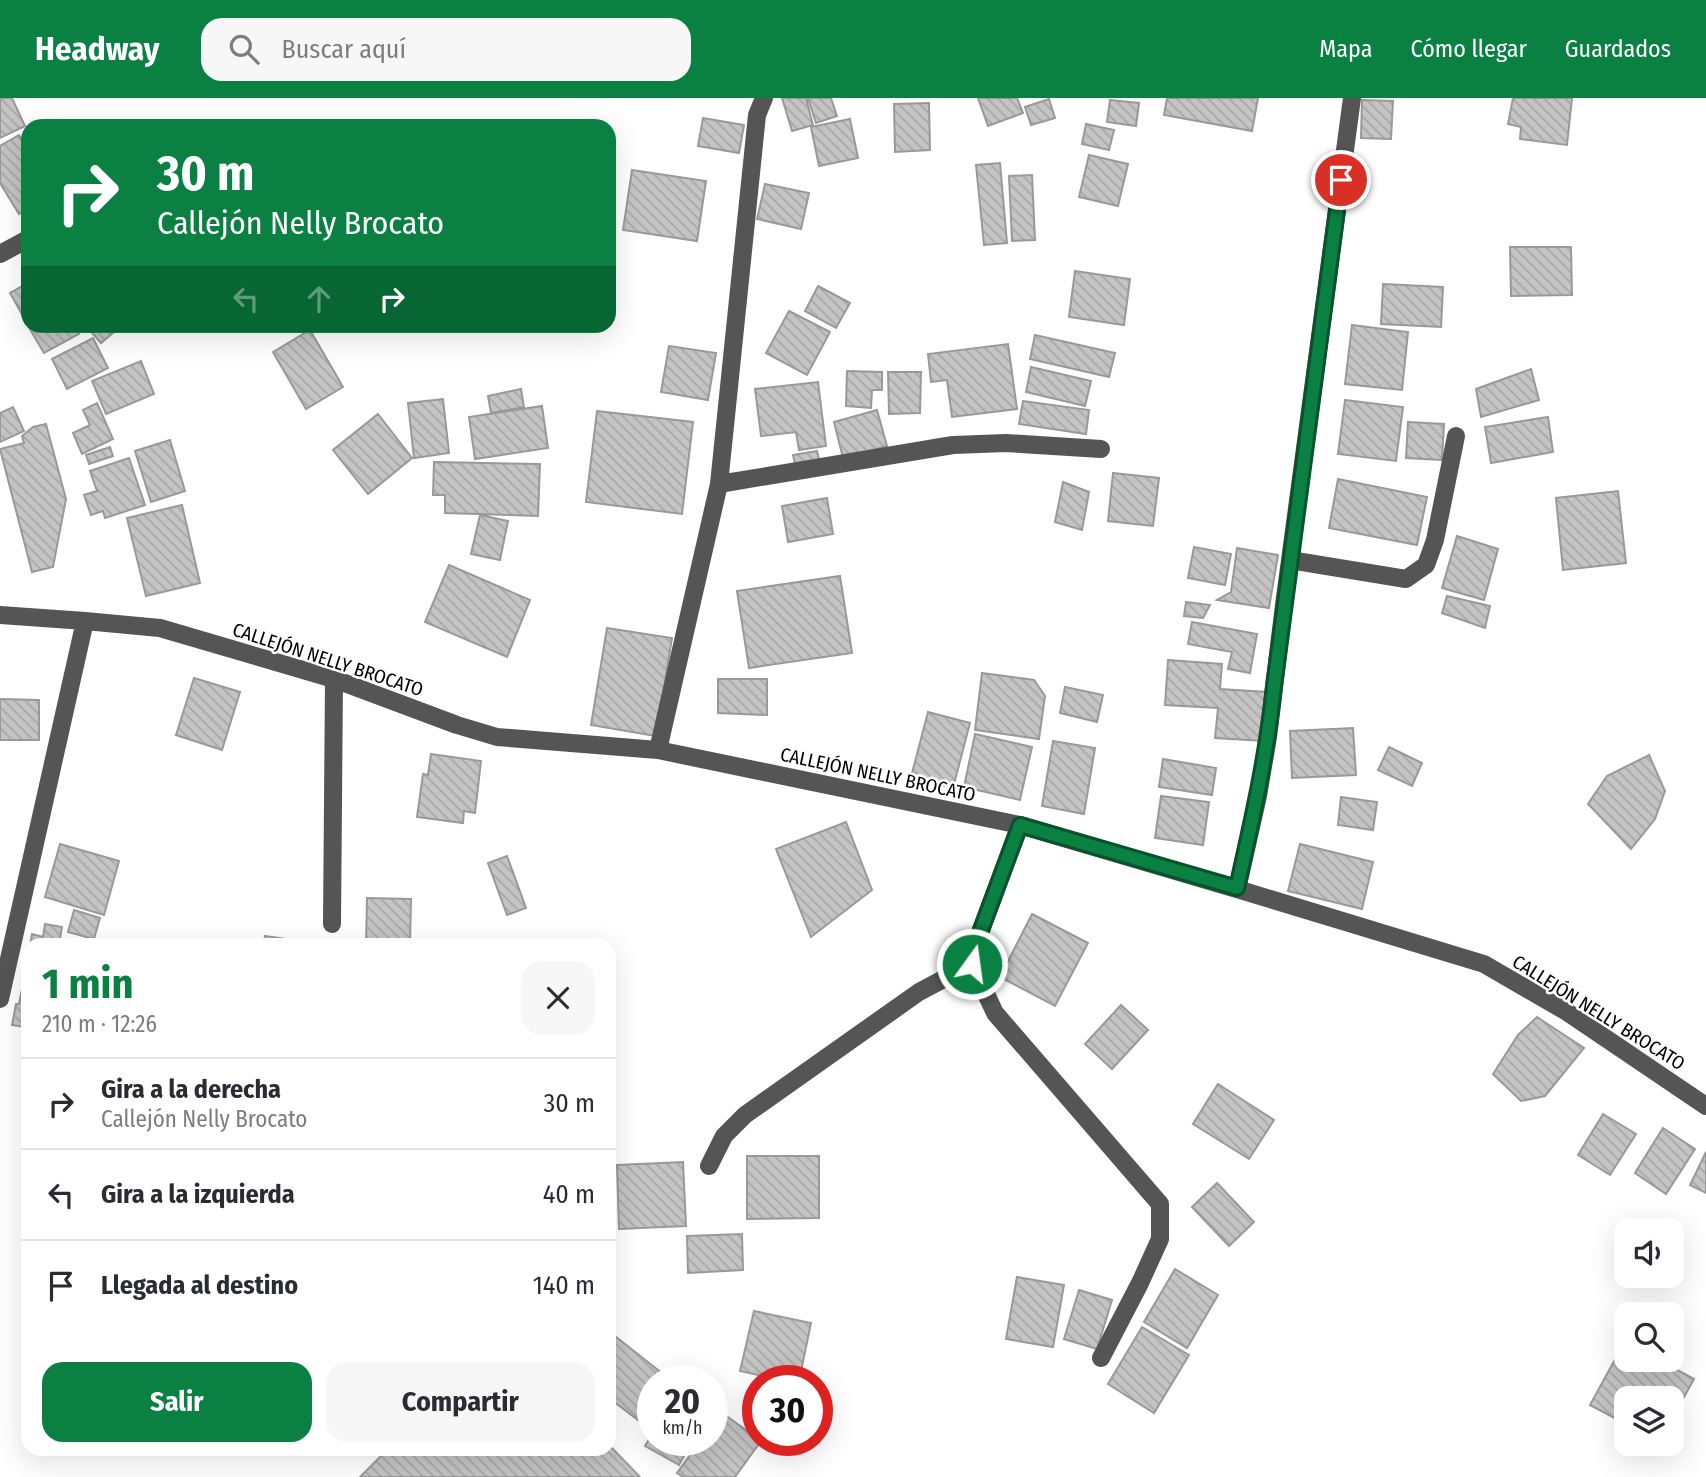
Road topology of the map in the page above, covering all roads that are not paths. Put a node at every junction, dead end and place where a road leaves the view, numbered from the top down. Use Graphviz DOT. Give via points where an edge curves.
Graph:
graph roads {
  1 [pos="764,98"];
  2 [pos="1352,98"];
  3 [pos="21,243"];
  4 [pos="0,254"];
  5 [pos="1456,436"];
  6 [pos="1101,449"];
  7 [pos="719,484"];
  8 [pos="1290,560"];
  9 [pos="0,615"];
  10 [pos="85,621"];
  11 [pos="334,679"];
  12 [pos="658,750"];
  13 [pos="1020,825"];
  14 [pos="1237,888"];
  15 [pos="332,924"];
  16 [pos="972,964"];
  17 [pos="0,999"];
  18 [pos="1706,1106"];
  19 [pos="709,1166"];
  20 [pos="1101,1358"];
  1 -- 7 [label="street" via="758,115"];
  2 -- 8 [label="street"];
  3 -- 4 [label="street"];
  5 -- 8 [label="street" via="1426,565 1406,579"];
  6 -- 7 [label="street" via="953,445"];
  7 -- 12 [label="street"];
  8 -- 14 [label="street" via="1268,737"];
  9 -- 10 [label="street, CALLEJÓN NELLY BROCATO"];
  10 -- 11 [label="street, CALLEJÓN NELLY BROCATO" via="160,628"];
  10 -- 17 [label="street"];
  11 -- 12 [label="street, CALLEJÓN NELLY BROCATO" via="497,737"];
  11 -- 15 [label="street"];
  12 -- 13 [label="street, CALLEJÓN NELLY BROCATO"];
  13 -- 14 [label="street, CALLEJÓN NELLY BROCATO"];
  13 -- 16 [label="street"];
  14 -- 18 [label="street, CALLEJÓN NELLY BROCATO" via="1484,964 1567,1012"];
  16 -- 19 [label="street" via="919,992 745,1115 724,1136"];
  16 -- 20 [label="street" via="995,1013 1160,1204 1160,1239"];
}
